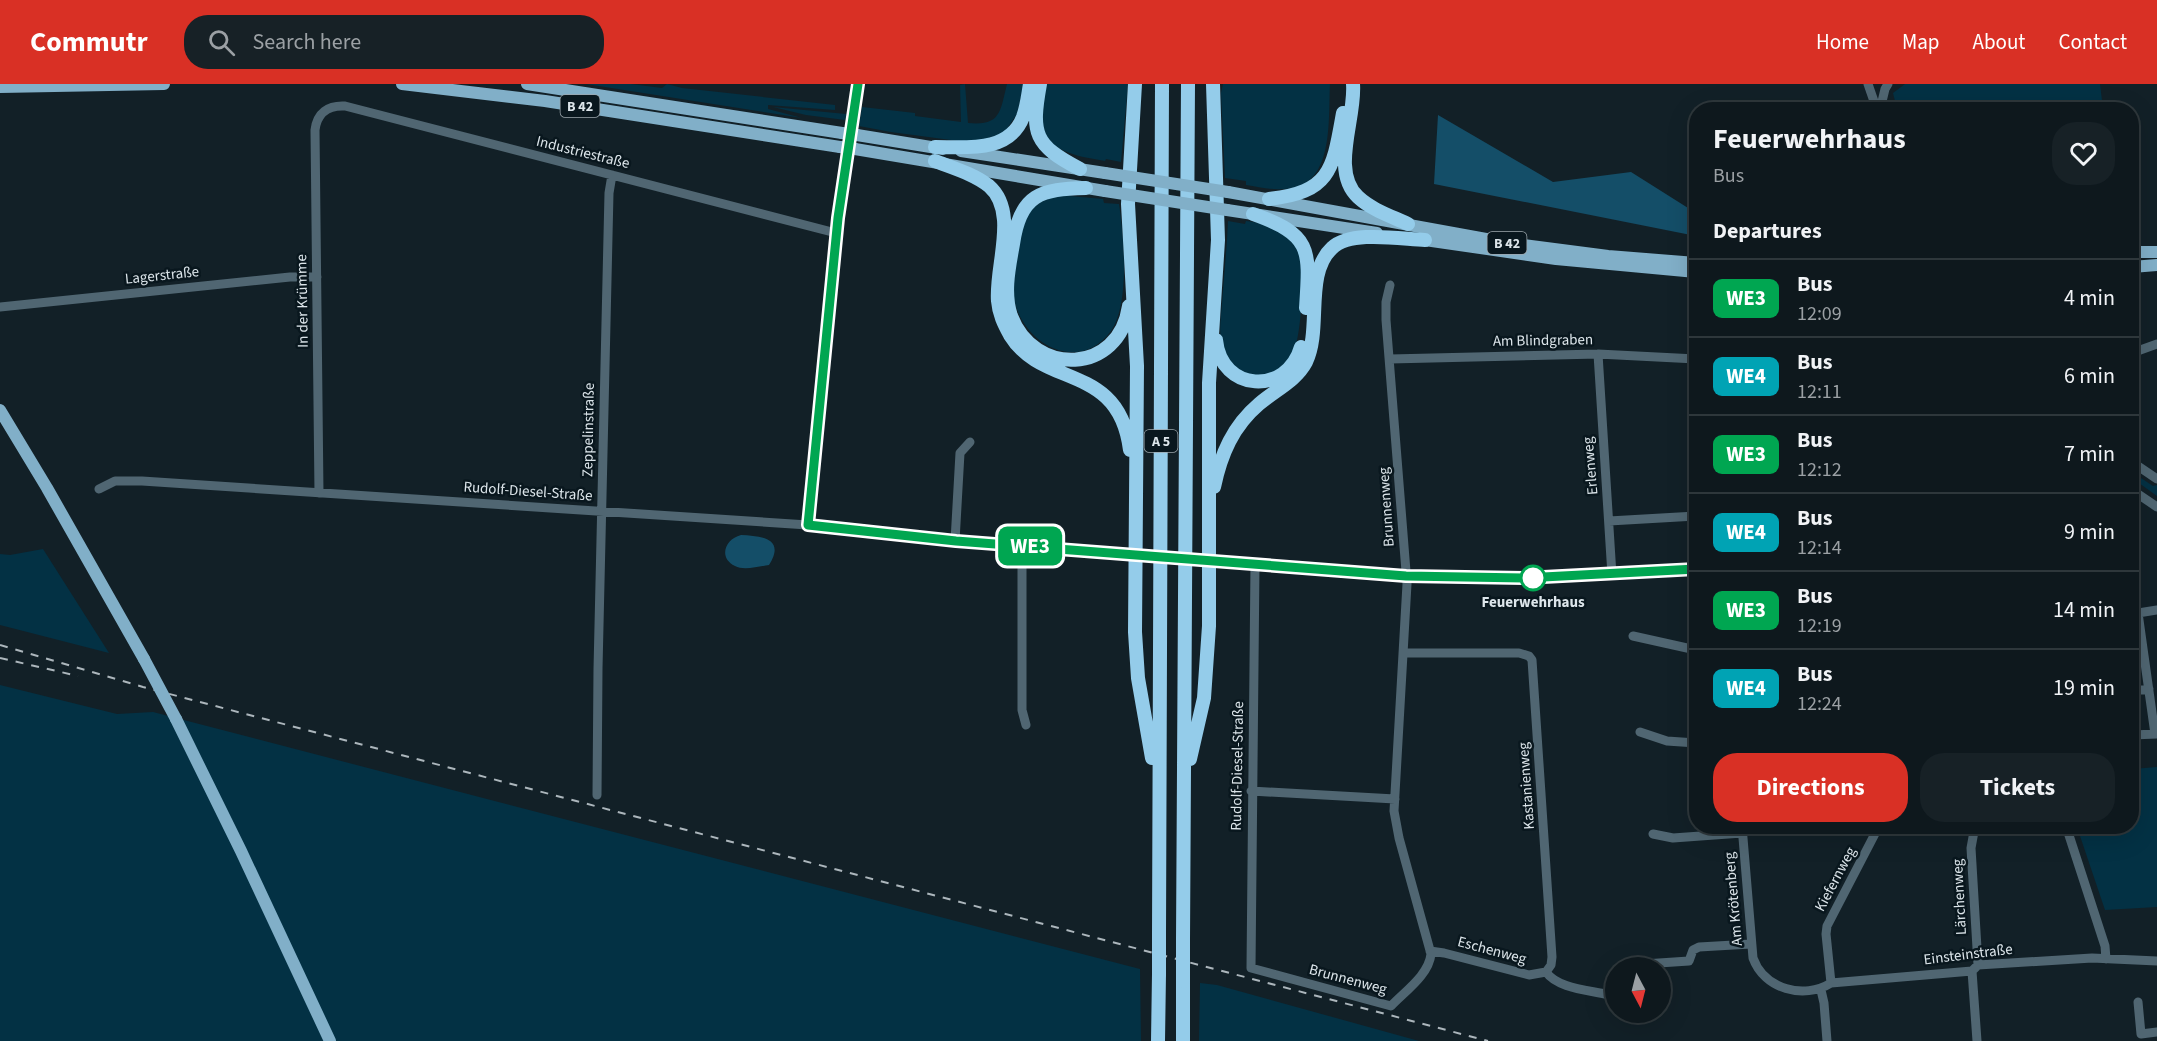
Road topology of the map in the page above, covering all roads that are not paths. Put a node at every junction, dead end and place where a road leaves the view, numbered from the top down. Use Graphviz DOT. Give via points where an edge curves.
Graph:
graph roads {
  1 [pos="164,84"];
  2 [pos="402,84"];
  3 [pos="527,84"];
  4 [pos="858,84"];
  5 [pos="1030,84"];
  6 [pos="1040,84"];
  7 [pos="1162,84"];
  8 [pos="1188,84"];
  9 [pos="1344,84"];
  10 [pos="1353,84"];
  11 [pos="1868,84"];
  12 [pos="1888,84"];
  13 [pos="1135,85"];
  14 [pos="0,87"];
  15 [pos="1214,87"];
  16 [pos="1876,102"];
  17 [pos="1881,102"];
  18 [pos="324,112"];
  19 [pos="935,154"];
  20 [pos="1080,169"];
  21 [pos="612,175"];
  22 [pos="1086,188"];
  23 [pos="1269,199"];
  24 [pos="1253,214"];
  25 [pos="1408,224"];
  26 [pos="836,233"];
  27 [pos="1425,240"];
  28 [pos="2139,252"];
  29 [pos="2157,252"];
  30 [pos="1689,262"];
  31 [pos="2157,265"];
  32 [pos="2139,266"];
  33 [pos="1689,271"];
  34 [pos="1132,274"];
  35 [pos="317,277"];
  36 [pos="1390,285"];
  37 [pos="1215,297"];
  38 [pos="0,308"];
  39 [pos="2157,344"];
  40 [pos="2139,350"];
  41 [pos="1598,354"];
  42 [pos="1390,359"];
  43 [pos="1689,359"];
  44 [pos="0,410"];
  45 [pos="970,442"];
  46 [pos="2139,467"];
  47 [pos="2157,479"];
  48 [pos="99,489"];
  49 [pos="319,493"];
  50 [pos="2139,495"];
  51 [pos="1134,501"];
  52 [pos="2157,507"];
  53 [pos="602,511"];
  54 [pos="1689,516"];
  55 [pos="1610,521"];
  56 [pos="808,525"];
  57 [pos="1209,533"];
  58 [pos="956,541"];
  59 [pos="1022,546"];
  60 [pos="1124,553"];
  61 [pos="1220,561"];
  62 [pos="1255,564"];
  63 [pos="1689,570"];
  64 [pos="1612,575"];
  65 [pos="1406,576"];
  66 [pos="2157,610"];
  67 [pos="2139,612"];
  68 [pos="2139,631"];
  69 [pos="1633,636"];
  70 [pos="1689,648"];
  71 [pos="2139,649"];
  72 [pos="2143,649"];
  73 [pos="1404,652"];
  74 [pos="2149,689"];
  75 [pos="2139,691"];
  76 [pos="1026,725"];
  77 [pos="1640,732"];
  78 [pos="2156,734"];
  79 [pos="2139,735"];
  80 [pos="1689,743"];
  81 [pos="1184,784"];
  82 [pos="1251,791"];
  83 [pos="597,795"];
  84 [pos="1159,799"];
  85 [pos="1395,800"];
  86 [pos="1653,834"];
  87 [pos="1708,834"];
  88 [pos="1742,834"];
  89 [pos="1875,834"];
  90 [pos="1974,834"];
  91 [pos="2069,834"];
  92 [pos="1751,944"];
  93 [pos="1430,951"];
  94 [pos="2106,959"];
  95 [pos="2157,961"];
  96 [pos="1671,962"];
  97 [pos="1251,968"];
  98 [pos="1975,968"];
  99 [pos="1546,972"];
  100 [pos="1831,983"];
  101 [pos="1821,990"];
  102 [pos="1605,993"];
  103 [pos="2138,1002"];
  104 [pos="2157,1032"];
  105 [pos="330,1041"];
  106 [pos="1158,1041"];
  107 [pos="1183,1041"];
  108 [pos="1827,1041"];
  109 [pos="1977,1041"];
  1 -- 14 [label="main road"];
  2 -- 19 [label="main road, B 42, bridge" via="545,101 855,149"];
  3 -- 19 [label="main road, B 42, bridge" via="857,135"];
  4 -- 26 [label="street"];
  5 -- 19 [label="highway" via="1022,118 1008,137 987,146"];
  6 -- 20 [label="highway" via="1036,121 1040,138 1049,151"];
  7 -- 84 [label="highway, A 5"];
  8 -- 81 [label="highway, A 5"];
  9 -- 23 [label="highway" via="1337,146 1328,172 1315,187"];
  10 -- 25 [label="highway" via="1345,162 1348,182 1368,205"];
  11 -- 16 [label="street"];
  12 -- 17 [label="street"];
  13 -- 34 [label="highway" via="1128,204"];
  15 -- 37 [label="highway" via="1218,240"];
  18 -- 21 [label="street, Industriestraße" via="334,106 345,106"];
  18 -- 35 [label="street, In der Krümme" via="317,119 315,130"];
  19 -- 20 [label="main road, B 42"];
  19 -- 22 [label="main road, B 42"];
  19 -- 51 [label="highway, A 5" via="990,187 1002,206 1004,233 998,287 1005,327 1032,357 1095,388 1113,405 1128,436"];
  20 -- 23 [label="main road, B 42, bridge"];
  21 -- 26 [label="street, Industriestraße"];
  21 -- 53 [label="street, Zeppelinstraße"];
  22 -- 24 [label="main road, B 42, bridge"];
  22 -- 34 [label="highway" via="1043,192 1032,199 1018,220 1007,291 1009,310 1017,327 1029,342 1052,356 1082,360 1097,355 1115,339 1124,324"];
  23 -- 25 [label="main road, B 42"];
  24 -- 27 [label="main road, B 42"];
  24 -- 37 [label="highway" via="1287,228 1301,243 1307,258 1302,343 1299,356 1287,372 1270,380 1252,381 1237,376 1226,366 1217,346"];
  25 -- 30 [label="main road, B 42" via="1534,247"];
  26 -- 56 [label="street"];
  27 -- 33 [label="main road, B 42" via="1556,259"];
  27 -- 57 [label="highway" via="1355,238 1338,244 1327,254 1319,274 1307,360 1294,378 1258,404 1227,444 1218,472"];
  28 -- 29 [label="main road"];
  31 -- 32 [label="main road"];
  34 -- 51 [label="highway, A 5" via="1137,366"];
  35 -- 38 [label="street, Lagerstraße"];
  35 -- 49 [label="street, In der Krümme"];
  36 -- 42 [label="street, Brunnenweg" via="1386,306"];
  37 -- 57 [label="highway" via="1209,383"];
  39 -- 40 [label="street"];
  41 -- 42 [label="street, Am Blindgraben"];
  41 -- 43 [label="street, Am Blindgraben"];
  41 -- 55 [label="street, Erlenweg"];
  42 -- 65 [label="street, Brunnenweg"];
  44 -- 105 [label="main road, bridge" via="176,719"];
  45 -- 58 [label="street" via="960,453"];
  46 -- 47 [label="street"];
  48 -- 49 [label="street, Rudolf-Diesel-Straße" via="115,481 132,480"];
  49 -- 53 [label="street, Rudolf-Diesel-Straße"];
  50 -- 52 [label="street"];
  51 -- 84 [label="highway, A 5" via="1136,662"];
  53 -- 56 [label="street, Rudolf-Diesel-Straße"];
  53 -- 83 [label="street, Zeppelinstraße"];
  54 -- 55 [label="street"];
  55 -- 64 [label="street, Erlenweg"];
  56 -- 58 [label="street, Rudolf-Diesel-Straße"];
  57 -- 81 [label="highway" via="1207,680"];
  58 -- 59 [label="street, Rudolf-Diesel-Straße"];
  59 -- 60 [label="street, Rudolf-Diesel-Straße"];
  59 -- 76 [label="street" via="1022,710"];
  61 -- 62 [label="street"];
  62 -- 65 [label="street"];
  62 -- 82 [label="street, Rudolf-Diesel-Straße"];
  63 -- 64 [label="street"];
  64 -- 65 [label="street"];
  65 -- 73 [label="street, Brunnenweg"];
  66 -- 67 [label="street"];
  68 -- 72 [label="street"];
  69 -- 70 [label="street"];
  71 -- 72 [label="street"];
  72 -- 74 [label="street"];
  73 -- 85 [label="street, Brunnenweg"];
  73 -- 99 [label="street, Kastanienweg" via="1519,653 1532,660 1552,957"];
  74 -- 75 [label="street"];
  74 -- 78 [label="street"];
  77 -- 80 [label="street" via="1666,741"];
  78 -- 79 [label="street"];
  81 -- 107 [label="highway, A 5, bridge"];
  82 -- 85 [label="street"];
  82 -- 97 [label="street, Rudolf-Diesel-Straße"];
  84 -- 106 [label="highway, A 5, bridge"];
  85 -- 93 [label="street, Brunnenweg" via="1397,830"];
  86 -- 87 [label="street" via="1673,838"];
  88 -- 92 [label="street, Am Krötenberg"];
  89 -- 100 [label="street, Kiefernweg" via="1828,922"];
  90 -- 98 [label="street, Lärchenweg"];
  91 -- 94 [label="street"];
  92 -- 96 [label="street" via="1700,946 1693,950 1689,961"];
  92 -- 101 [label="street, Am Krötenberg" via="1757,967 1773,984 1790,990"];
  93 -- 97 [label="street, Brunnenweg" via="1424,972 1391,1006"];
  93 -- 99 [label="street, Eschenweg" via="1529,975"];
  94 -- 95 [label="street, Einsteinstraße"];
  94 -- 98 [label="street, Einsteinstraße"];
  98 -- 100 [label="street, Einsteinstraße"];
  98 -- 109 [label="street, Lärchenweg"];
  99 -- 102 [label="street" via="1563,983"];
  100 -- 101 [label="street"];
  101 -- 108 [label="street"];
  103 -- 104 [label="street" via="2141,1034"];
}
